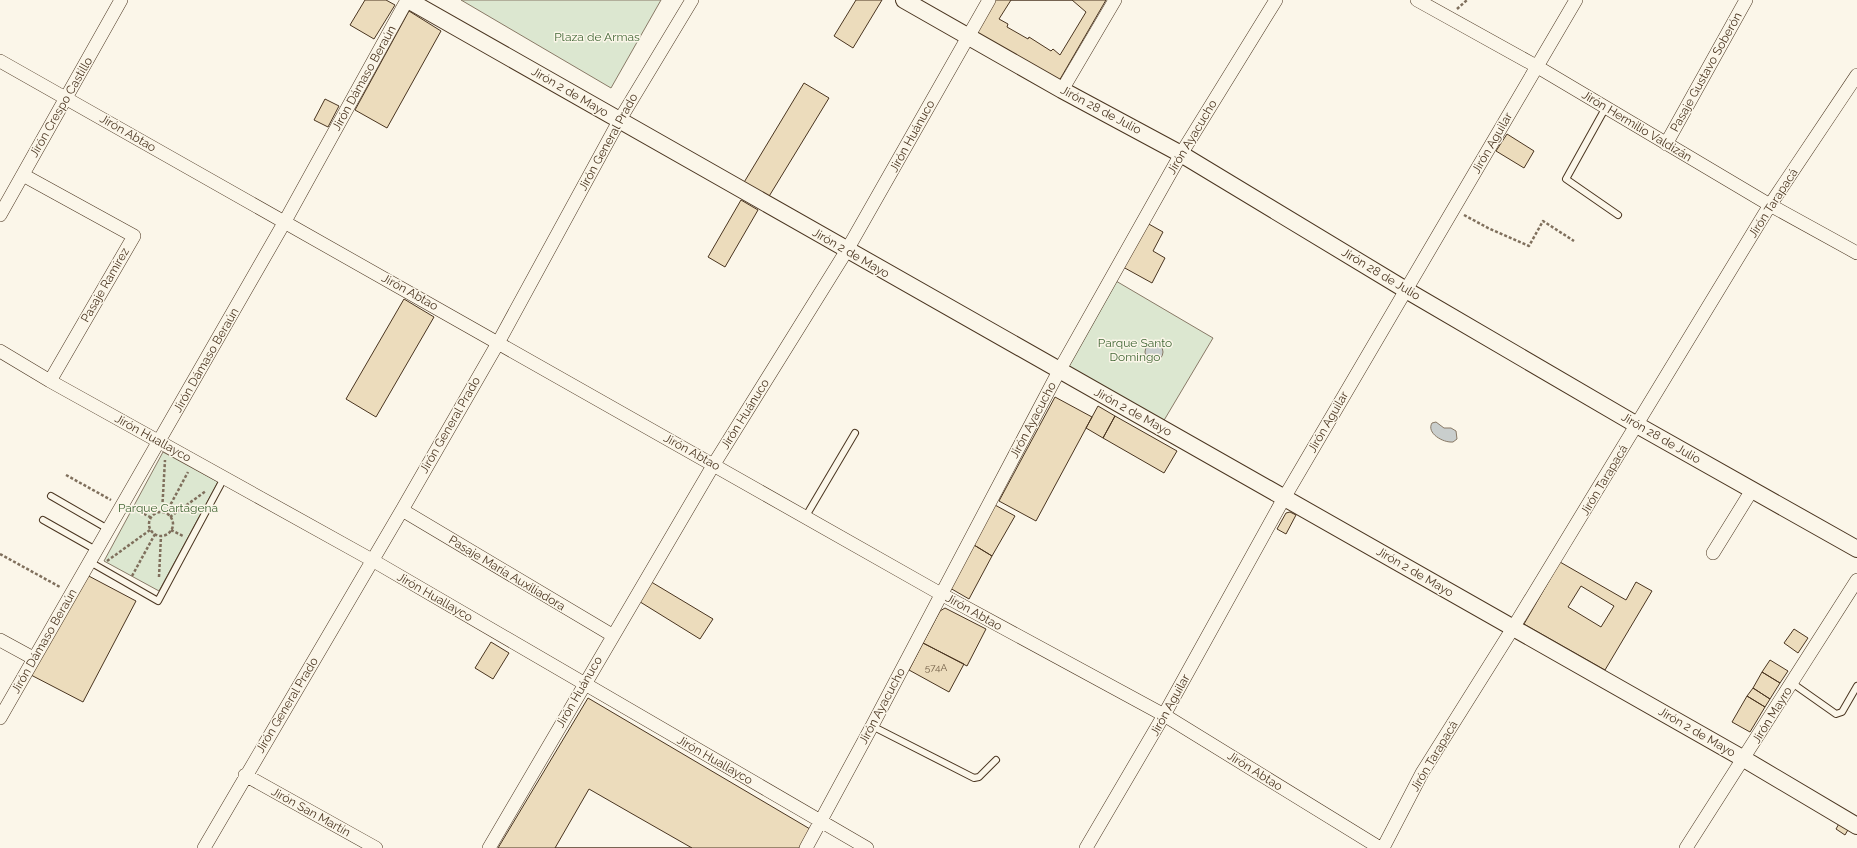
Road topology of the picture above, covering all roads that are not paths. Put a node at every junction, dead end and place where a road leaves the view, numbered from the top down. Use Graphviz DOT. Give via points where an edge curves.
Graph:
graph roads {
  1 [pos="121,0"];
  2 [pos="408,0"];
  3 [pos="692,0"];
  4 [pos="904,0"];
  5 [pos="989,0"];
  6 [pos="1115,0"];
  7 [pos="1276,0"];
  8 [pos="1417,0"];
  9 [pos="1576,0"];
  10 [pos="1746,0"];
  11 [pos="968,36"];
  12 [pos="0,61"];
  13 [pos="1536,66"];
  14 [pos="1857,75"];
  15 [pos="1062,90"];
  16 [pos="67,98"];
  17 [pos="1606,107"];
  18 [pos="619,121"];
  19 [pos="1666,144"];
  20 [pos="1181,154"];
  21 [pos="23,175"];
  22 [pos="1770,205"];
  23 [pos="0,214"];
  24 [pos="1618,215"];
  25 [pos="284,223"];
  26 [pos="847,250"];
  27 [pos="1857,253"];
  28 [pos="1406,290"];
  29 [pos="498,343"];
  30 [pos="0,351"];
  31 [pos="1060,371"];
  32 [pos="50,381"];
  33 [pos="1637,425"];
  34 [pos="855,433"];
  35 [pos="162,444"];
  36 [pos="714,464"];
  37 [pos="224,478"];
  38 [pos="1752,490"];
  39 [pos="50,496"];
  40 [pos="1284,498"];
  41 [pos="402,510"];
  42 [pos="806,516"];
  43 [pos="43,520"];
  44 [pos="108,529"];
  45 [pos="1857,549"];
  46 [pos="96,550"];
  47 [pos="1713,553"];
  48 [pos="372,560"];
  49 [pos="94,564"];
  50 [pos="1857,580"];
  51 [pos="941,594"];
  52 [pos="1513,628"];
  53 [pos="612,636"];
  54 [pos="0,640"];
  55 [pos="33,658"];
  56 [pos="1792,683"];
  57 [pos="584,684"];
  58 [pos="1857,686"];
  59 [pos="1164,715"];
  60 [pos="0,718"];
  61 [pos="872,726"];
  62 [pos="1744,759"];
  63 [pos="996,760"];
  64 [pos="245,775"];
  65 [pos="820,821"];
  66 [pos="1857,826"];
  67 [pos="204,848"];
  68 [pos="376,848"];
  69 [pos="489,848"];
  70 [pos="806,848"];
  71 [pos="867,848"];
  72 [pos="1086,848"];
  73 [pos="1382,848"];
  74 [pos="1686,848"];
  1 -- 16 [label="street, Jirón Crespo Castillo"];
  2 -- 18 [label="street, Jirón 2 de Mayo"];
  2 -- 25 [label="street, Jirón Dámaso Beraún"];
  3 -- 18 [label="street, Jirón General Prado"];
  4 -- 11 [label="street, Jirón 28 de Julio"];
  5 -- 11 [label="street, Jirón Huánuco"];
  6 -- 15 [label="street"];
  7 -- 20 [label="street, Jirón Ayacucho"];
  8 -- 13 [label="street, Jirón Hermilio Valdizán"];
  9 -- 13 [label="street, Jirón Aguilar"];
  10 -- 19 [label="street, Pasaje Gustavo Soberón"];
  11 -- 15 [label="street, Jirón 28 de Julio"];
  11 -- 26 [label="street, Jirón Huánuco"];
  12 -- 16 [label="street, Jirón Abtao"];
  13 -- 17 [label="street, Jirón Hermilio Valdizán"];
  13 -- 28 [label="street, Jirón Aguilar"];
  14 -- 22 [label="street, Jirón Tarapacá"];
  15 -- 20 [label="street, Jirón 28 de Julio"];
  16 -- 21 [label="street, Jirón Crespo Castillo"];
  16 -- 25 [label="street, Jirón Abtao"];
  17 -- 19 [label="street, Jirón Hermilio Valdizán"];
  17 -- 24 [label="lane" via="1566,180"];
  18 -- 26 [label="street, Jirón 2 de Mayo"];
  18 -- 29 [label="street, Jirón General Prado"];
  19 -- 22 [label="street, Jirón Hermilio Valdizán"];
  20 -- 28 [label="street, Jirón 28 de Julio"];
  20 -- 31 [label="street, Jirón Ayacucho"];
  21 -- 23 [label="street, Jirón Crespo Castillo"];
  21 -- 32 [label="street, Pasaje Ramírez" via="134,236"];
  22 -- 27 [label="street, Jirón Hermilio Valdizán"];
  22 -- 33 [label="street, Jirón Tarapacá"];
  25 -- 29 [label="street, Jirón Abtao" via="410,291"];
  25 -- 35 [label="street, Jirón Dámaso Beraún"];
  26 -- 31 [label="street, Jirón 2 de Mayo"];
  26 -- 36 [label="street, Jirón Huánuco"];
  28 -- 33 [label="street, Jirón 28 de Julio"];
  28 -- 40 [label="street, Jirón Aguilar"];
  29 -- 36 [label="street, Jirón Abtao"];
  29 -- 41 [label="street, Jirón General Prado"];
  30 -- 32 [label="street, Jirón Huallayco"];
  31 -- 40 [label="street, Jirón 2 de Mayo"];
  31 -- 51 [label="street, Jirón Ayacucho"];
  32 -- 35 [label="street, Jirón Huallayco"];
  33 -- 38 [label="street, Jirón 28 de Julio"];
  33 -- 52 [label="street, Jirón Tarapacá"];
  34 -- 42 [label="lane"];
  35 -- 37 [label="street, Jirón Huallayco"];
  35 -- 44 [label="street, Jirón Dámaso Beraún"];
  36 -- 42 [label="street, Jirón Abtao"];
  36 -- 53 [label="street, Jirón Huánuco"];
  37 -- 48 [label="street, Jirón Huallayco"];
  37 -- 49 [label="lane" via="158,601"];
  38 -- 45 [label="street, Jirón 28 de Julio"];
  38 -- 47 [label="street"];
  39 -- 44 [label="lane"];
  40 -- 52 [label="street, Jirón 2 de Mayo"];
  40 -- 59 [label="street, Jirón Aguilar"];
  41 -- 48 [label="street, Jirón General Prado"];
  41 -- 53 [label="street, Pasaje María Auxiliadora"];
  42 -- 51 [label="street, Jirón Abtao"];
  43 -- 46 [label="lane"];
  44 -- 46 [label="street, Jirón Dámaso Beraún"];
  46 -- 49 [label="street, Jirón Dámaso Beraún"];
  48 -- 57 [label="street, Jirón Huallayco"];
  48 -- 64 [label="street, Jirón General Prado"];
  49 -- 55 [label="street, Jirón Dámaso Beraún" via="71,593"];
  50 -- 56 [label="street, Jirón Mayro"];
  51 -- 59 [label="street, Jirón Abtao"];
  51 -- 61 [label="street, Jirón Ayacucho"];
  52 -- 62 [label="street, Jirón 2 de Mayo"];
  52 -- 73 [label="street, Jirón Tarapacá" via="1422,773"];
  53 -- 57 [label="street, Jirón Huánuco"];
  54 -- 55 [label="street"];
  55 -- 60 [label="street, Jirón Dámaso Beraún"];
  56 -- 58 [label="lane" via="1836,714 1842,712"];
  56 -- 62 [label="street, Jirón Mayro"];
  57 -- 65 [label="street, Jirón Huallayco"];
  57 -- 69 [label="street, Jirón Huánuco"];
  59 -- 72 [label="street, Jirón Aguilar"];
  59 -- 73 [label="street, Jirón Abtao"];
  61 -- 63 [label="lane" via="974,778 979,777"];
  61 -- 65 [label="street, Jirón Ayacucho"];
  62 -- 66 [label="street, Jirón 2 de Mayo"];
  62 -- 74 [label="street, Jirón Mayro"];
  64 -- 67 [label="street, Jirón General Prado"];
  64 -- 68 [label="street, Jirón San Martín"];
  65 -- 70 [label="street, Jirón Ayacucho"];
  65 -- 71 [label="street, Jirón Huallayco"];
}
